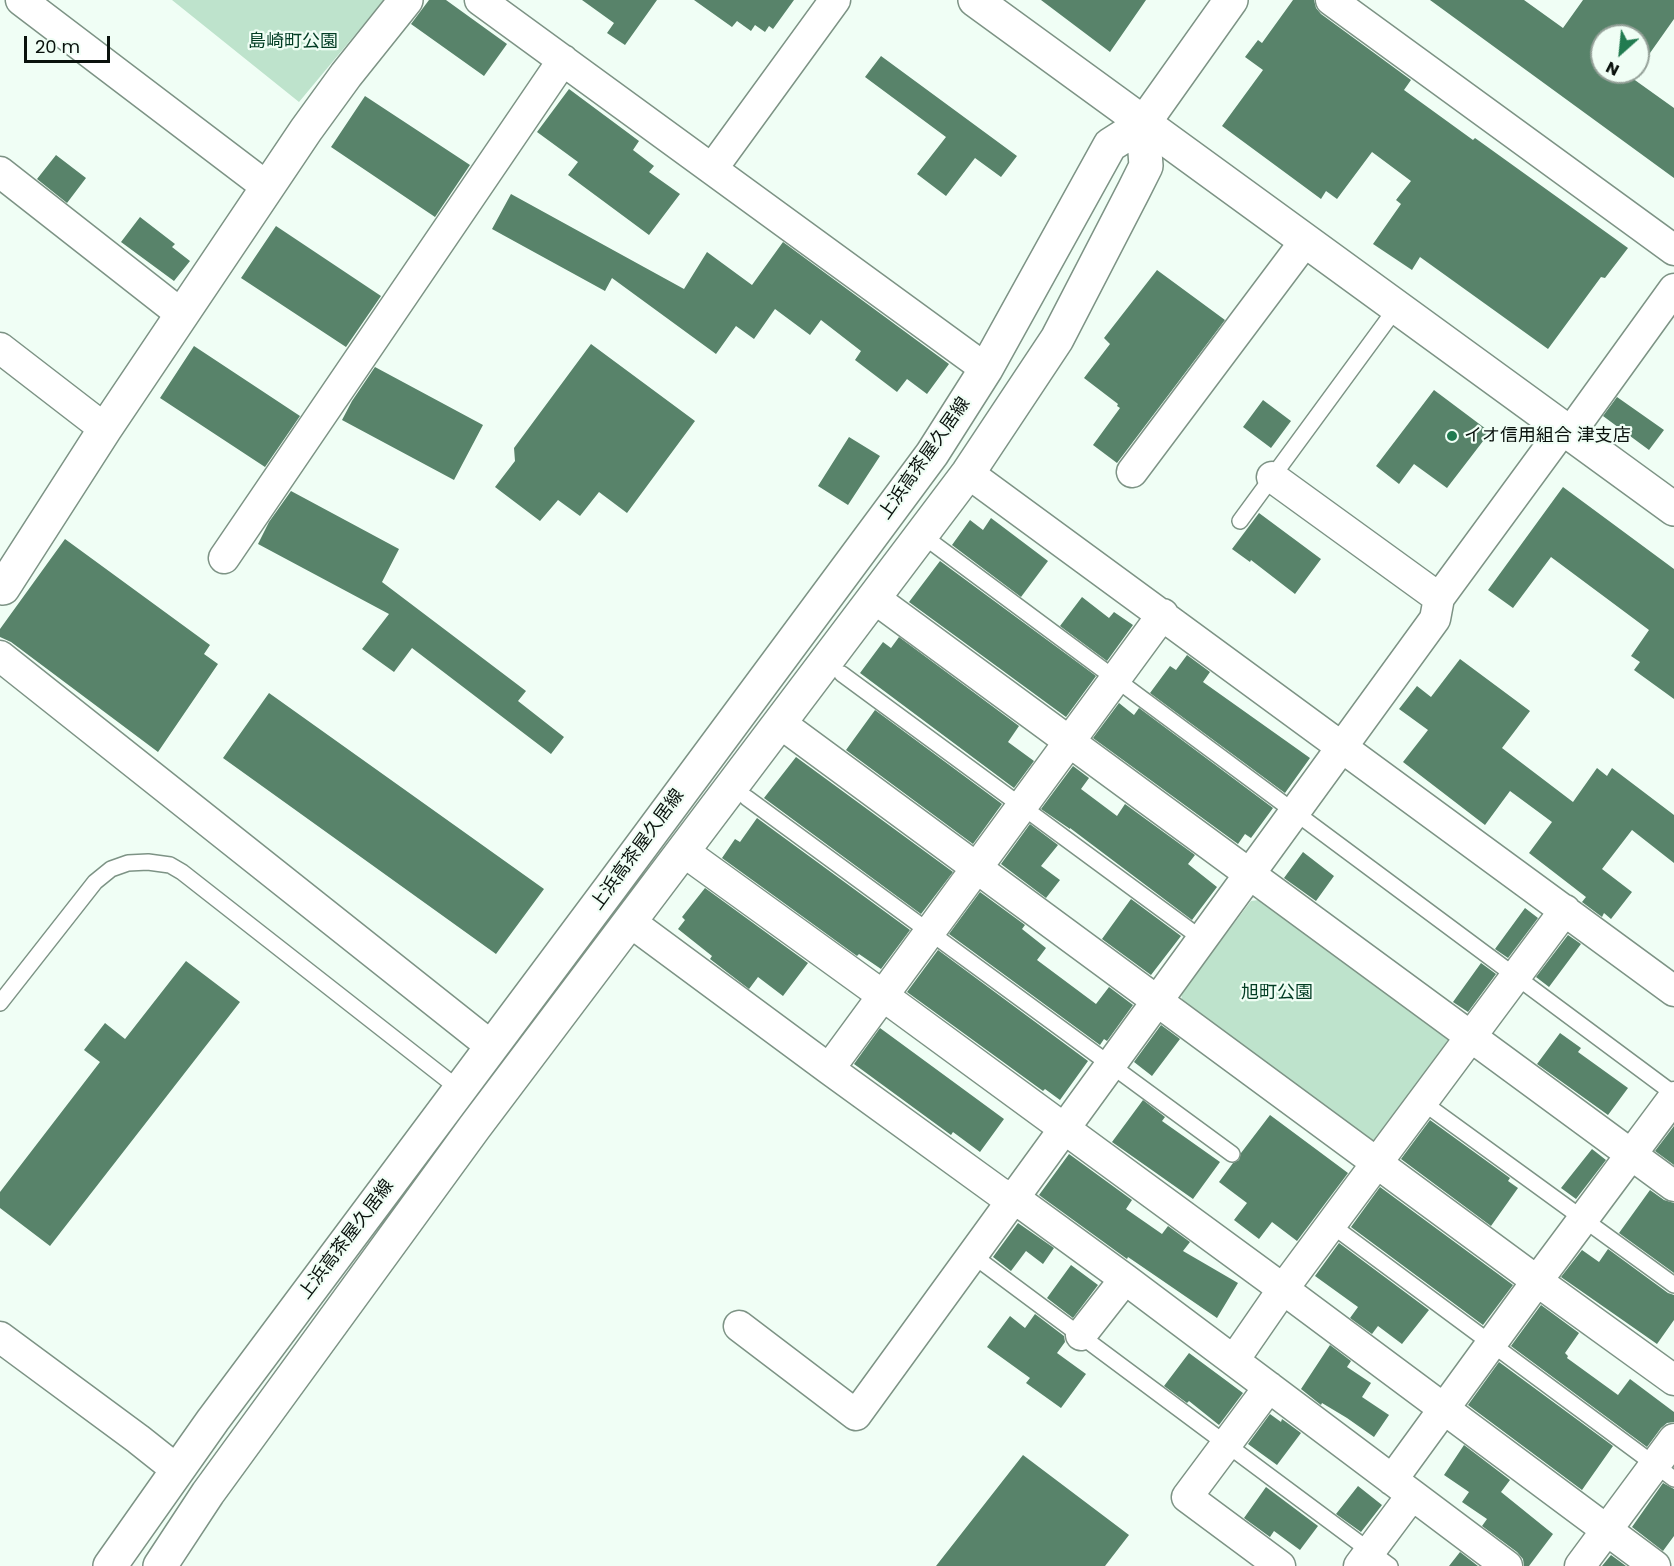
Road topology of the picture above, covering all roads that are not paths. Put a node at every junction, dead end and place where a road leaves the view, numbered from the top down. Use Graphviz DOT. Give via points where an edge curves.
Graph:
graph roads {
  1 [pos="21,0"];
  2 [pos="406,0"];
  3 [pos="480,0"];
  4 [pos="835,0"];
  5 [pos="975,0"];
  6 [pos="1231,0"];
  7 [pos="1331,0"];
  8 [pos="563,60"];
  9 [pos="1143,124"];
  10 [pos="712,169"];
  11 [pos="0,172"];
  12 [pos="267,187"];
  13 [pos="1306,240"];
  14 [pos="1674,250"];
  15 [pos="1674,289"];
  16 [pos="1397,307"];
  17 [pos="181,314"];
  18 [pos="0,348"];
  19 [pos="986,369"];
  20 [pos="105,429"];
  21 [pos="1566,431"];
  22 [pos="1132,472"];
  23 [pos="968,473"];
  24 [pos="1272,477"];
  25 [pos="1674,509"];
  26 [pos="1240,521"];
  27 [pos="934,544"];
  28 [pos="224,558"];
  29 [pos="1,588"];
  30 [pos="874,598"];
  31 [pos="1439,598"];
  32 [pos="1163,614"];
  33 [pos="0,656"];
  34 [pos="842,674"];
  35 [pos="1115,680"];
  36 [pos="780,723"];
  37 [pos="1068,741"];
  38 [pos="1343,746"];
  39 [pos="747,798"];
  40 [pos="1020,807"];
  41 [pos="1295,813"];
  42 [pos="683,851"];
  43 [pos="975,868"];
  44 [pos="1250,875"];
  45 [pos="1565,910"];
  46 [pos="629,921"];
  47 [pos="929,932"];
  48 [pos="1202,939"];
  49 [pos="1515,975"];
  50 [pos="1674,991"];
  51 [pos="882,995"];
  52 [pos="1157,1002"];
  53 [pos="0,1003"];
  54 [pos="1470,1038"];
  55 [pos="491,1046"];
  56 [pos="1110,1066"];
  57 [pos="829,1069"];
  58 [pos="459,1089"];
  59 [pos="1674,1096"];
  60 [pos="1421,1101"];
  61 [pos="1064,1129"];
  62 [pos="1232,1154"];
  63 [pos="1631,1154"];
  64 [pos="1377,1162"];
  65 [pos="1674,1186"];
  66 [pos="1014,1198"];
  67 [pos="1583,1219"];
  68 [pos="1330,1224"];
  69 [pos="971,1254"];
  70 [pos="1125,1279"];
  71 [pos="1537,1281"];
  72 [pos="1674,1285"];
  73 [pos="1283,1289"];
  74 [pos="739,1326"];
  75 [pos="1082,1335"];
  76 [pos="0,1337"];
  77 [pos="1490,1345"];
  78 [pos="1234,1360"];
  79 [pos="1674,1380"];
  80 [pos="1269,1387"];
  81 [pos="1444,1409"];
  82 [pos="1674,1439"];
  83 [pos="1227,1444"];
  84 [pos="177,1470"];
  85 [pos="1664,1472"];
  86 [pos="1402,1487"];
  87 [pos="208,1493"];
  88 [pos="1606,1531"];
  89 [pos="1373,1561"];
  90 [pos="110,1566"];
  91 [pos="160,1566"];
  92 [pos="1280,1566"];
  93 [pos="1507,1566"];
  94 [pos="1580,1566"];
  95 [pos="1654,1566"];
  1 -- 12 [label="street"];
  2 -- 12 [label="main road" via="346,75"];
  3 -- 8 [label="street"];
  4 -- 10 [label="street"];
  5 -- 9 [label="main road"];
  6 -- 9 [label="main road, 上浜高茶屋久居線"];
  7 -- 14 [label="street"];
  8 -- 10 [label="street"];
  8 -- 28 [label="street"];
  9 -- 13 [label="main road"];
  9 -- 19 [label="main road, 上浜高茶屋久居線" via="1110,145"];
  9 -- 23 [label="main road, 上浜高茶屋久居線" via="1146,166 1134,190 1057,339"];
  10 -- 19 [label="street"];
  11 -- 17 [label="street"];
  12 -- 17 [label="main road"];
  13 -- 16 [label="main road"];
  13 -- 22 [label="street"];
  15 -- 21 [label="street"];
  16 -- 21 [label="main road"];
  16 -- 24 [label="lane"];
  17 -- 20 [label="main road"];
  18 -- 20 [label="street"];
  19 -- 55 [label="main road, 上浜高茶屋久居線" via="932,454"];
  20 -- 29 [label="main road"];
  21 -- 25 [label="main road"];
  21 -- 31 [label="street"];
  23 -- 30 [label="main road, 上浜高茶屋久居線"];
  23 -- 32 [label="street"];
  24 -- 26 [label="lane"];
  24 -- 31 [label="street"];
  27 -- 35 [label="lane"];
  30 -- 36 [label="main road, 上浜高茶屋久居線"];
  30 -- 37 [label="street"];
  31 -- 38 [label="street" via="1435,619"];
  32 -- 35 [label="street"];
  32 -- 38 [label="street"];
  33 -- 55 [label="street"];
  34 -- 40 [label="lane"];
  35 -- 37 [label="street"];
  35 -- 41 [label="lane"];
  36 -- 42 [label="main road, 上浜高茶屋久居線"];
  36 -- 43 [label="street"];
  37 -- 40 [label="street"];
  37 -- 44 [label="street"];
  38 -- 41 [label="street"];
  38 -- 45 [label="street"];
  39 -- 47 [label="lane"];
  40 -- 43 [label="street"];
  40 -- 48 [label="lane"];
  41 -- 44 [label="street"];
  41 -- 49 [label="lane"];
  42 -- 46 [label="main road, 上浜高茶屋久居線"];
  42 -- 51 [label="street"];
  43 -- 47 [label="street"];
  43 -- 52 [label="street"];
  44 -- 48 [label="street"];
  44 -- 54 [label="street"];
  45 -- 49 [label="street"];
  45 -- 50 [label="street"];
  46 -- 57 [label="street"];
  46 -- 87 [label="main road, 上浜高茶屋久居線"];
  47 -- 51 [label="street"];
  47 -- 56 [label="lane"];
  48 -- 52 [label="street"];
  49 -- 54 [label="street"];
  49 -- 59 [label="lane"];
  51 -- 57 [label="street"];
  51 -- 61 [label="street"];
  52 -- 56 [label="street"];
  52 -- 64 [label="street"];
  53 -- 58 [label="lane" via="95,882 111,869 128,863 170,865"];
  54 -- 60 [label="street"];
  54 -- 63 [label="street"];
  55 -- 58 [label="main road, 上浜高茶屋久居線"];
  56 -- 61 [label="street"];
  56 -- 62 [label="lane"];
  57 -- 66 [label="street" via="1000,1193"];
  58 -- 84 [label="main road, 上浜高茶屋久居線"];
  59 -- 63 [label="street"];
  60 -- 64 [label="street"];
  60 -- 67 [label="lane"];
  61 -- 66 [label="street"];
  61 -- 73 [label="street"];
  63 -- 65 [label="street"];
  63 -- 67 [label="street"];
  64 -- 68 [label="street"];
  64 -- 71 [label="street"];
  66 -- 69 [label="street"];
  66 -- 70 [label="street"];
  67 -- 71 [label="street"];
  67 -- 72 [label="lane"];
  68 -- 73 [label="street"];
  68 -- 77 [label="lane"];
  69 -- 74 [label="street" via="856,1415"];
  69 -- 75 [label="lane"];
  70 -- 75 [label="street"];
  70 -- 78 [label="street"];
  71 -- 77 [label="street"];
  71 -- 79 [label="street"];
  73 -- 78 [label="street"];
  73 -- 81 [label="street"];
  75 -- 83 [label="lane"];
  76 -- 84 [label="street"];
  77 -- 81 [label="street"];
  77 -- 85 [label="lane"];
  78 -- 80 [label="street"];
  80 -- 83 [label="street"];
  80 -- 86 [label="street"];
  81 -- 86 [label="street"];
  81 -- 88 [label="street"];
  82 -- 85 [label="street"];
  83 -- 89 [label="lane"];
  83 -- 92 [label="street" via="1187,1497"];
  84 -- 87 [label="main road"];
  84 -- 90 [label="main road, 上浜高茶屋久居線"];
  85 -- 88 [label="street"];
  86 -- 89 [label="street"];
  86 -- 93 [label="street"];
  87 -- 91 [label="main road, 上浜高茶屋久居線"];
  88 -- 94 [label="street"];
  88 -- 95 [label="street"];
}
